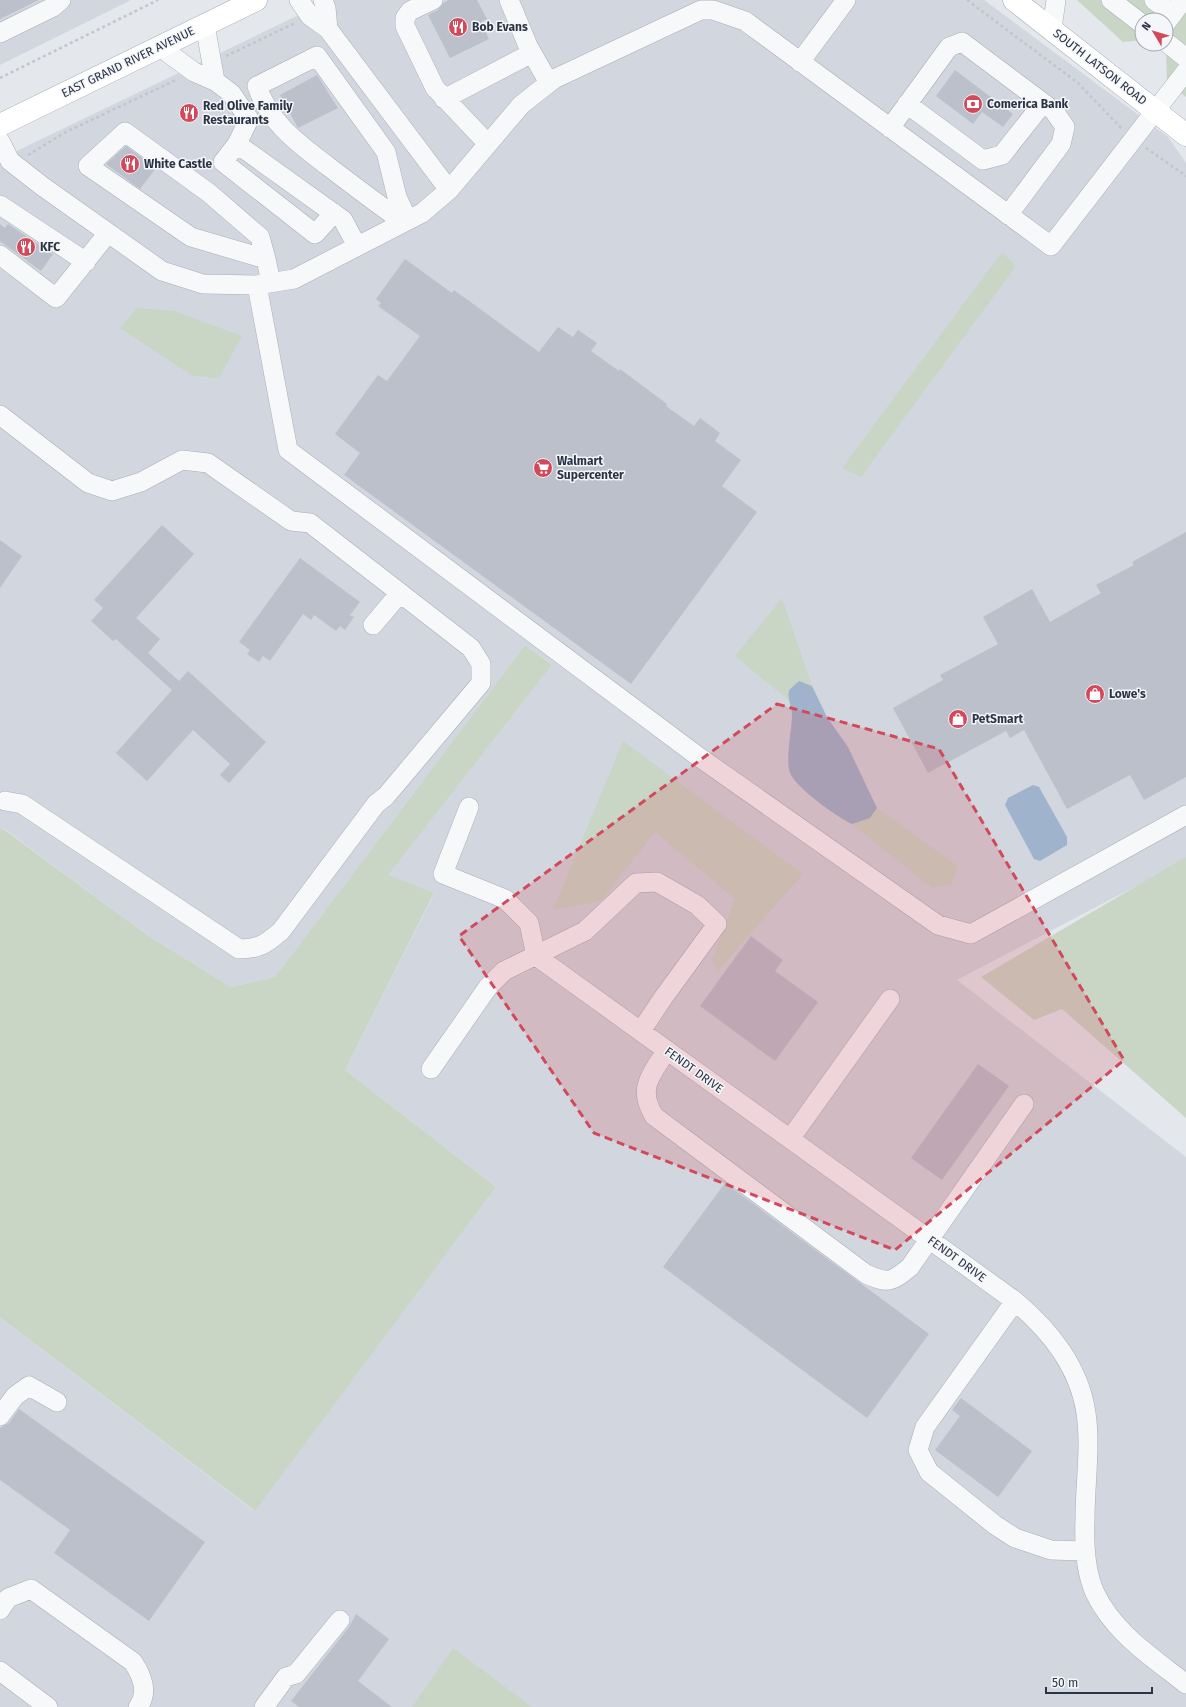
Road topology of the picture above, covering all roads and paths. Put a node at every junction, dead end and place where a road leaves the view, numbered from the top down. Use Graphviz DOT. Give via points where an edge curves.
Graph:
graph roads {
  1 [pos="61,0"];
  2 [pos="158,0"];
  3 [pos="256,0"];
  4 [pos="299,0"];
  5 [pos="323,0"];
  6 [pos="433,0"];
  7 [pos="509,0"];
  8 [pos="846,0"];
  9 [pos="967,0"];
  10 [pos="1014,0"];
  11 [pos="1056,0"];
  12 [pos="1111,0"];
  13 [pos="1154,0"];
  14 [pos="1174,12"];
  15 [pos="1134,18"];
  16 [pos="206,25"];
  17 [pos="328,29"];
  18 [pos="1052,29"];
  19 [pos="0,34"];
  20 [pos="160,47"];
  21 [pos="1174,48"];
  22 [pos="532,53"];
  23 [pos="1186,58"];
  24 [pos="800,62"];
  25 [pos="1186,71"];
  26 [pos="0,78"];
  27 [pos="215,81"];
  28 [pos="549,83"];
  29 [pos="444,98"];
  30 [pos="1043,102"];
  31 [pos="907,104"];
  32 [pos="1156,110"];
  33 [pos="0,125"];
  34 [pos="890,128"];
  35 [pos="1186,135"];
  36 [pos="1134,138"];
  37 [pos="0,142"];
  38 [pos="237,144"];
  39 [pos="488,144"];
  40 [pos="1186,176"];
  41 [pos="394,184"];
  42 [pos="449,190"];
  43 [pos="376,203"];
  44 [pos="0,205"];
  45 [pos="334,214"];
  46 [pos="1008,215"];
  47 [pos="403,222"];
  48 [pos="108,233"];
  49 [pos="357,246"];
  50 [pos="0,256"];
  51 [pos="266,259"];
  52 [pos="86,262"];
  53 [pos="264,284"];
  54 [pos="0,415"];
  55 [pos="400,593"];
  56 [pos="373,625"];
  57 [pos="2,801"];
  58 [pos="469,806"];
  59 [pos="1186,815"];
  60 [pos="536,956"];
  61 [pos="890,999"];
  62 [pos="641,1032"];
  63 [pos="667,1050"];
  64 [pos="432,1069"];
  65 [pos="1024,1104"];
  66 [pos="790,1139"];
  67 [pos="929,1240"];
  68 [pos="1015,1301"];
  69 [pos="57,1402"];
  70 [pos="0,1416"];
  71 [pos="1084,1551"];
  72 [pos="0,1610"];
  73 [pos="340,1620"];
  74 [pos="0,1671"];
  75 [pos="1186,1684"];
  76 [pos="48,1707"];
  77 [pos="138,1707"];
  78 [pos="264,1707"];
  1 -- 19 [label="street" via="53,8"];
  2 -- 26 [label="path"];
  3 -- 16 [label="main road, EAST GRAND RIVER AVENUE"];
  4 -- 17 [label="street" via="310,16"];
  5 -- 17 [label="street"];
  6 -- 29 [label="street" via="404,18 405,26 435,88"];
  7 -- 22 [label="street"];
  8 -- 24 [label="street"];
  9 -- 36 [label="path" via="1078,83"];
  10 -- 18 [label="main road, SOUTH LATSON ROAD"];
  11 -- 18 [label="street"];
  12 -- 15 [label="street"];
  13 -- 14 [label="street"];
  16 -- 20 [label="main road, EAST GRAND RIVER AVENUE"];
  16 -- 27 [label="street"];
  17 -- 42 [label="street"];
  18 -- 32 [label="main road, SOUTH LATSON ROAD"];
  20 -- 27 [label="street" via="194,72"];
  20 -- 33 [label="main road, EAST GRAND RIVER AVENUE"];
  21 -- 23 [label="street"];
  22 -- 28 [label="street"];
  22 -- 29 [label="street"];
  24 -- 28 [label="street" via="745,21 713,10 701,10"];
  24 -- 34 [label="street"];
  25 -- 32 [label="street"];
  27 -- 38 [label="street" via="231,93 249,119"];
  28 -- 39 [label="street" via="522,105"];
  29 -- 39 [label="street"];
  30 -- 31 [label="street" via="1002,156 984,160"];
  30 -- 31 [label="street" via="962,42 949,47"];
  30 -- 46 [label="street" via="1054,111 1065,127 1061,144"];
  31 -- 34 [label="street"];
  32 -- 35 [label="main road, SOUTH LATSON ROAD"];
  32 -- 36 [label="street"];
  34 -- 46 [label="street"];
  36 -- 40 [label="path"];
  36 -- 46 [label="street" via="1052,246"];
  37 -- 48 [label="street" via="10,160"];
  38 -- 45 [label="street"];
  38 -- 45 [label="street" via="223,162 315,234"];
  39 -- 42 [label="street"];
  41 -- 43 [label="street"];
  41 -- 43 [label="street" via="386,152 317,56 257,86 275,120 295,142"];
  41 -- 47 [label="street"];
  42 -- 47 [label="street" via="422,213"];
  43 -- 47 [label="street"];
  44 -- 52 [label="street"];
  45 -- 49 [label="street" via="343,220"];
  47 -- 49 [label="street"];
  48 -- 52 [label="street"];
  48 -- 53 [label="street" via="162,271 202,284"];
  49 -- 53 [label="street" via="294,279"];
  50 -- 52 [label="street" via="56,298"];
  51 -- 51 [label="street" via="191,236 88,166 125,132 209,193 260,237"];
  51 -- 53 [label="street"];
  53 -- 59 [label="street" via="288,450 699,757 938,925 971,934"];
  54 -- 55 [label="street" via="88,483 112,491 141,482 182,460 208,463 291,521 310,523"];
  55 -- 56 [label="street"];
  55 -- 57 [label="street" via="470,648 481,664 480,683 386,796 376,804 281,931 267,943 253,949 239,949 22,804"];
  58 -- 60 [label="street" via="443,874 505,899 529,923"];
  60 -- 62 [label="street, FENDT DRIVE"];
  60 -- 62 [label="street" via="585,931 636,883 657,882 697,905 717,924"];
  60 -- 64 [label="street" via="504,971 488,987"];
  61 -- 66 [label="street"];
  62 -- 63 [label="street, FENDT DRIVE"];
  63 -- 66 [label="street, FENDT DRIVE"];
  63 -- 67 [label="street" via="645,1089 647,1104 654,1116 866,1274 881,1281 896,1279 910,1267"];
  65 -- 67 [label="street"];
  66 -- 67 [label="street, FENDT DRIVE"];
  67 -- 68 [label="street, FENDT DRIVE"];
  68 -- 71 [label="street, FENDT DRIVE" via="1039,1322 1068,1361 1086,1412 1088,1440"];
  68 -- 71 [label="street" via="925,1427 918,1450 929,1472 1015,1538 1051,1550"];
  69 -- 70 [label="street" via="29,1386 15,1396"];
  71 -- 75 [label="street, FENDT DRIVE" via="1095,1592 1114,1623 1134,1643"];
  72 -- 77 [label="street" via="8,1598 31,1589 133,1662 143,1678 142,1701"];
  73 -- 78 [label="street" via="296,1674 286,1677"];
  74 -- 76 [label="street"];
}
